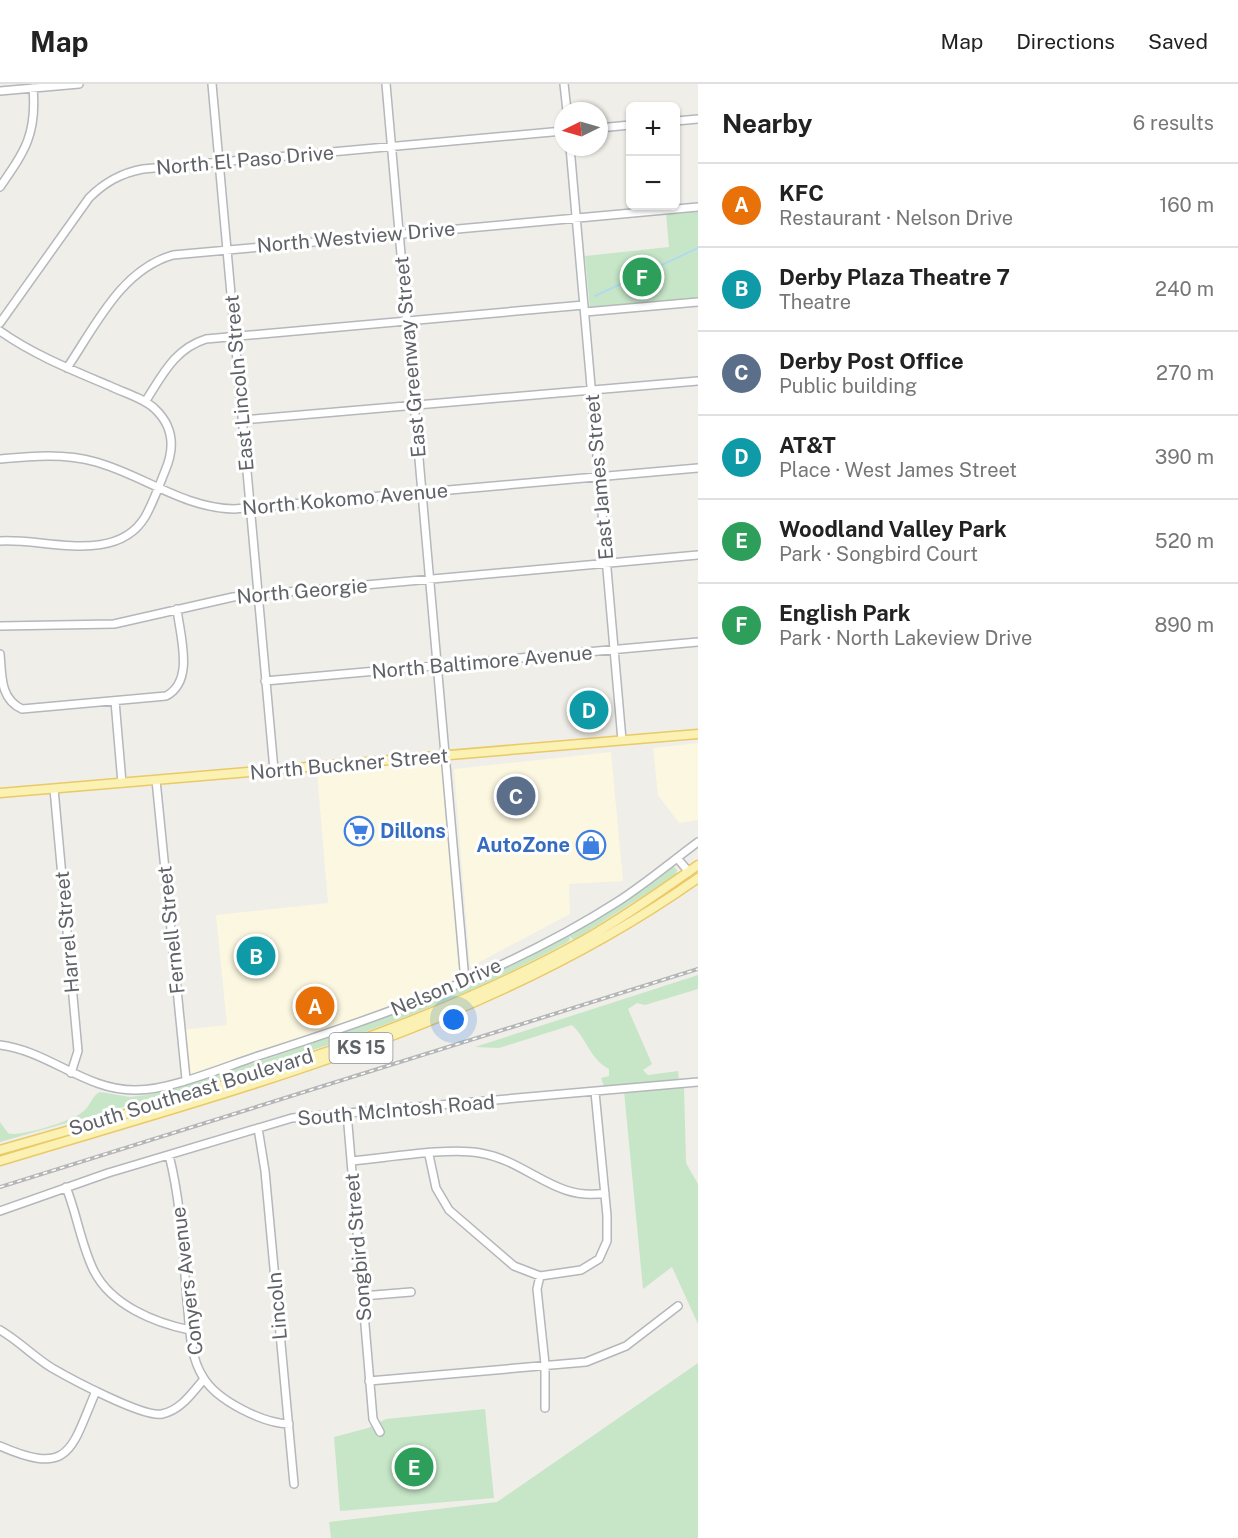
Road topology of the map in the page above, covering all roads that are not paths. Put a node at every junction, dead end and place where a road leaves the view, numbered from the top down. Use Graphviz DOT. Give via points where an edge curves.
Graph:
graph roads {
  1 [pos="79,84"];
  2 [pos="212,84"];
  3 [pos="386,84"];
  4 [pos="564,84"];
  5 [pos="33,88"];
  6 [pos="4,89"];
  7 [pos="566,102"];
  8 [pos="698,119"];
  9 [pos="680,121"];
  10 [pos="626,125"];
  11 [pos="608,127"];
  12 [pos="554,132"];
  13 [pos="392,147"];
  14 [pos="571,156"];
  15 [pos="219,162"];
  16 [pos="0,187"];
  17 [pos="698,207"];
  18 [pos="577,218"];
  19 [pos="399,233"];
  20 [pos="226,249"];
  21 [pos="698,302"];
  22 [pos="584,308"];
  23 [pos="407,320"];
  24 [pos="0,323"];
  25 [pos="0,331"];
  26 [pos="234,335"];
  27 [pos="67,368"];
  28 [pos="698,381"];
  29 [pos="591,391"];
  30 [pos="145,402"];
  31 [pos="415,406"];
  32 [pos="242,420"];
  33 [pos="0,459"];
  34 [pos="698,468"];
  35 [pos="599,477"];
  36 [pos="158,488"];
  37 [pos="422,493"];
  38 [pos="250,508"];
  39 [pos="0,541"];
  40 [pos="698,555"];
  41 [pos="607,564"];
  42 [pos="430,579"];
  43 [pos="258,595"];
  44 [pos="177,609"];
  45 [pos="0,626"];
  46 [pos="698,642"];
  47 [pos="614,650"];
  48 [pos="0,654"];
  49 [pos="437,666"];
  50 [pos="266,681"];
  51 [pos="115,701"];
  52 [pos="698,734"];
  53 [pos="622,740"];
  54 [pos="445,755"];
  55 [pos="274,770"];
  56 [pos="156,780"];
  57 [pos="122,783"];
  58 [pos="54,789"];
  59 [pos="0,794"];
  60 [pos="698,842"];
  61 [pos="677,858"];
  62 [pos="698,865"];
  63 [pos="696,877"];
  64 [pos="465,981"];
  65 [pos="0,1045"];
  66 [pos="71,1072"];
  67 [pos="186,1079"];
  68 [pos="698,1082"];
  69 [pos="595,1092"];
  70 [pos="347,1113"];
  71 [pos="258,1128"];
  72 [pos="0,1150"];
  73 [pos="169,1155"];
  74 [pos="429,1155"];
  75 [pos="0,1161"];
  76 [pos="351,1161"];
  77 [pos="66,1187"];
  78 [pos="605,1193"];
  79 [pos="0,1210"];
  80 [pos="540,1276"];
  81 [pos="411,1292"];
  82 [pos="362,1296"];
  83 [pos="678,1306"];
  84 [pos="0,1330"];
  85 [pos="190,1330"];
  86 [pos="545,1364"];
  87 [pos="204,1379"];
  88 [pos="369,1381"];
  89 [pos="96,1391"];
  90 [pos="545,1408"];
  91 [pos="289,1424"];
  92 [pos="380,1432"];
  93 [pos="0,1446"];
  94 [pos="294,1484"];
  1 -- 5 [label="street"];
  2 -- 15 [label="street, East Lincoln Street"];
  3 -- 13 [label="street, East Greenway Street"];
  4 -- 7 [label="street"];
  5 -- 6 [label="street"];
  5 -- 16 [label="street" via="32,135"];
  8 -- 9 [label="street"];
  10 -- 11 [label="street"];
  12 -- 13 [label="street, North El Paso Drive"];
  13 -- 15 [label="street, North El Paso Drive"];
  13 -- 19 [label="street, East Greenway Street"];
  14 -- 18 [label="street, East James Street"];
  15 -- 20 [label="street, East Lincoln Street"];
  15 -- 24 [label="street, North El Paso Drive" via="143,169 102,186 85,202"];
  17 -- 18 [label="street, North Westview Drive"];
  18 -- 19 [label="street, North Westview Drive"];
  18 -- 22 [label="street, East James Street"];
  19 -- 20 [label="street, North Westview Drive"];
  19 -- 23 [label="street, East Greenway Street"];
  20 -- 26 [label="street, East Lincoln Street"];
  20 -- 27 [label="street, North Westview Drive" via="173,255 138,270"];
  21 -- 22 [label="street"];
  22 -- 23 [label="street"];
  22 -- 29 [label="street, East James Street"];
  23 -- 26 [label="street"];
  23 -- 31 [label="street, East Greenway Street"];
  25 -- 27 [label="street"];
  26 -- 30 [label="street" via="206,339 180,352"];
  26 -- 32 [label="street, East Lincoln Street"];
  27 -- 30 [label="street"];
  28 -- 29 [label="street"];
  29 -- 31 [label="street"];
  29 -- 35 [label="street, East James Street"];
  30 -- 36 [label="street" via="162,417 172,437 171,458"];
  31 -- 32 [label="street"];
  31 -- 37 [label="street, East Greenway Street"];
  32 -- 38 [label="street, East Lincoln Street"];
  33 -- 36 [label="street, North Kokomo Avenue" via="78,458"];
  34 -- 35 [label="street, North Kokomo Avenue"];
  35 -- 37 [label="street, North Kokomo Avenue"];
  35 -- 41 [label="street, East James Street"];
  36 -- 38 [label="street, North Kokomo Avenue" via="202,506"];
  36 -- 39 [label="street" via="140,524 111,543 88,546"];
  37 -- 38 [label="street, North Kokomo Avenue"];
  37 -- 42 [label="street, East Greenway Street"];
  38 -- 43 [label="street, East Lincoln Street"];
  40 -- 41 [label="street, North Georgie"];
  41 -- 42 [label="street, North Georgie"];
  41 -- 47 [label="street, East James Street"];
  42 -- 43 [label="street, North Georgie"];
  42 -- 49 [label="street, East Greenway Street"];
  43 -- 44 [label="street, North Georgie"];
  43 -- 50 [label="street, East Lincoln Street"];
  44 -- 45 [label="street, North Georgie" via="113,624"];
  44 -- 51 [label="street" via="183,675 176,689 160,697"];
  46 -- 47 [label="street, North Baltimore Avenue"];
  47 -- 49 [label="street, North Baltimore Avenue"];
  47 -- 53 [label="street, East James Street"];
  48 -- 51 [label="street" via="3,690 18,708"];
  49 -- 50 [label="street, North Baltimore Avenue"];
  49 -- 54 [label="street, East Greenway Street"];
  50 -- 55 [label="street, East Lincoln Street"];
  51 -- 57 [label="street"];
  52 -- 53 [label="main road, North Buckner Street"];
  53 -- 54 [label="main road, North Buckner Street"];
  54 -- 55 [label="main road, North Buckner Street"];
  54 -- 64 [label="street, East Greenway Street"];
  55 -- 56 [label="main road, North Buckner Street"];
  56 -- 57 [label="main road, North Buckner Street"];
  56 -- 67 [label="street, Fernell Street"];
  57 -- 58 [label="main road, North Buckner Street"];
  58 -- 59 [label="main road, North Buckner Street"];
  58 -- 66 [label="street, Harrel Street" via="78,1051"];
  60 -- 61 [label="street, Nelson Drive"];
  61 -- 63 [label="street"];
  61 -- 64 [label="street, Nelson Drive" via="595,915"];
  62 -- 63 [label="main road, South Southeast Boulevard / KS 15"];
  63 -- 72 [label="main road, South Southeast Boulevard / KS 15" via="575,945 417,1017 262,1071"];
  63 -- 75 [label="main road, South Southeast Boulevard / KS 15" via="686,880 669,892 664,901 609,936 548,968 408,1030 322,1061"];
  64 -- 67 [label="street, Nelson Drive" via="373,1018"];
  65 -- 66 [label="street, Nelson Drive" via="36,1054"];
  66 -- 67 [label="street, Nelson Drive" via="115,1090 139,1090"];
  68 -- 69 [label="street, South McIntosh Road"];
  69 -- 70 [label="street, South McIntosh Road"];
  69 -- 78 [label="street"];
  70 -- 71 [label="street, South McIntosh Road" via="306,1116"];
  70 -- 76 [label="street, Songbird Street"];
  71 -- 73 [label="street, South McIntosh Road"];
  71 -- 91 [label="street, Lincoln"];
  73 -- 77 [label="street, South McIntosh Road"];
  73 -- 85 [label="street, Conyers Avenue" via="176,1188"];
  74 -- 76 [label="street"];
  74 -- 78 [label="street" via="494,1155 568,1193"];
  74 -- 80 [label="street" via="436,1188 449,1210 514,1266"];
  76 -- 82 [label="street, Songbird Street"];
  77 -- 79 [label="street, South McIntosh Road"];
  77 -- 85 [label="street" via="90,1261 107,1290 154,1320"];
  78 -- 80 [label="street" via="607,1241 601,1256 581,1270"];
  80 -- 86 [label="street" via="537,1289"];
  81 -- 82 [label="street"];
  82 -- 88 [label="street, Songbird Street"];
  83 -- 86 [label="street" via="638,1339 613,1353 586,1362"];
  84 -- 89 [label="street" via="52,1368"];
  85 -- 87 [label="street, Conyers Avenue" via="194,1355"];
  86 -- 88 [label="street"];
  86 -- 90 [label="street"];
  87 -- 89 [label="street" via="180,1406 159,1415"];
  87 -- 91 [label="street, Conyers Avenue" via="251,1414 268,1422"];
  88 -- 92 [label="street, Songbird Street" via="373,1419"];
  89 -- 93 [label="street" via="72,1447 64,1455 43,1460"];
  91 -- 94 [label="street, Lincoln"];
}
